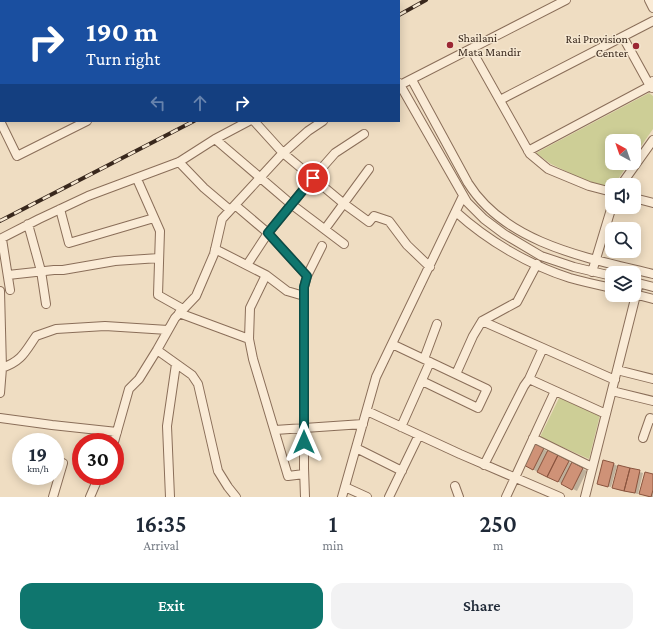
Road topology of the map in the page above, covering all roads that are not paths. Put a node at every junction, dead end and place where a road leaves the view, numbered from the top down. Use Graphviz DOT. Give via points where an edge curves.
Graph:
graph roads {
  1 [pos="566,0"];
  2 [pos="649,0"];
  3 [pos="653,8"];
  4 [pos="653,21"];
  5 [pos="622,37"];
  6 [pos="471,49"];
  7 [pos="412,80"];
  8 [pos="400,84"];
  9 [pos="652,85"];
  10 [pos="500,100"];
  11 [pos="0,122"];
  12 [pos="85,122"];
  13 [pos="248,122"];
  14 [pos="255,122"];
  15 [pos="322,122"];
  16 [pos="364,134"];
  17 [pos="215,139"];
  18 [pos="653,140"];
  19 [pos="528,151"];
  20 [pos="283,153"];
  21 [pos="179,162"];
  22 [pos="370,169"];
  23 [pos="260,178"];
  24 [pos="313,178"];
  25 [pos="627,178"];
  26 [pos="137,179"];
  27 [pos="605,190"];
  28 [pos="463,196"];
  29 [pos="641,200"];
  30 [pos="343,203"];
  31 [pos="653,203"];
  32 [pos="291,204"];
  33 [pos="232,208"];
  34 [pos="60,209"];
  35 [pos="456,212"];
  36 [pos="610,214"];
  37 [pos="154,218"];
  38 [pos="28,224"];
  39 [pos="325,230"];
  40 [pos="268,233"];
  41 [pos="1,239"];
  42 [pos="344,244"];
  43 [pos="322,246"];
  44 [pos="215,249"];
  45 [pos="159,258"];
  46 [pos="597,260"];
  47 [pos="537,264"];
  48 [pos="247,265"];
  49 [pos="430,267"];
  50 [pos="41,272"];
  51 [pos="592,272"];
  52 [pos="653,274"];
  53 [pos="8,275"];
  54 [pos="266,275"];
  55 [pos="605,275"];
  56 [pos="307,276"];
  57 [pos="641,284"];
  58 [pos="605,286"];
  59 [pos="653,287"];
  60 [pos="10,290"];
  61 [pos="0,291"];
  62 [pos="641,295"];
  63 [pos="304,296"];
  64 [pos="653,298"];
  65 [pos="633,302"];
  66 [pos="46,304"];
  67 [pos="181,311"];
  68 [pos="482,321"];
  69 [pos="438,324"];
  70 [pos="168,330"];
  71 [pos="249,338"];
  72 [pos="392,344"];
  73 [pos="543,348"];
  74 [pos="157,350"];
  75 [pos="427,361"];
  76 [pos="176,364"];
  77 [pos="2,368"];
  78 [pos="617,370"];
  79 [pos="456,374"];
  80 [pos="529,379"];
  81 [pos="653,379"];
  82 [pos="615,380"];
  83 [pos="422,381"];
  84 [pos="555,391"];
  85 [pos="612,391"];
  86 [pos="0,393"];
  87 [pos="653,401"];
  88 [pos="366,411"];
  89 [pos="606,414"];
  90 [pos="0,418"];
  91 [pos="653,419"];
  92 [pos="363,424"];
  93 [pos="401,427"];
  94 [pos="304,428"];
  95 [pos="275,430"];
  96 [pos="117,432"];
  97 [pos="419,435"];
  98 [pos="533,438"];
  99 [pos="643,438"];
  100 [pos="356,448"];
  101 [pos="484,465"];
  102 [pos="592,467"];
  103 [pos="402,471"];
  104 [pos="304,474"];
  105 [pos="515,478"];
  106 [pos="57,485"];
  107 [pos="95,485"];
  108 [pos="455,486"];
  109 [pos="345,487"];
  110 [pos="543,494"];
  111 [pos="53,497"];
  112 [pos="90,497"];
  113 [pos="170,497"];
  114 [pos="236,497"];
  115 [pos="305,497"];
  116 [pos="342,497"];
  117 [pos="367,497"];
  118 [pos="389,497"];
  119 [pos="459,497"];
  120 [pos="506,497"];
  121 [pos="560,497"];
  122 [pos="585,497"];
  1 -- 6 [label="street"];
  2 -- 3 [label="street"];
  4 -- 5 [label="street"];
  5 -- 9 [label="street"];
  5 -- 10 [label="street"];
  6 -- 7 [label="street"];
  6 -- 10 [label="street"];
  7 -- 8 [label="street"];
  7 -- 46 [label="street" via="477,198 499,217 530,236 548,245"];
  8 -- 28 [label="street"];
  9 -- 19 [label="street"];
  10 -- 19 [label="street"];
  11 -- 12 [label="street" via="17,156"];
  13 -- 17 [label="street"];
  14 -- 20 [label="street"];
  15 -- 20 [label="street"];
  16 -- 24 [label="street" via="335,153"];
  17 -- 21 [label="street"];
  17 -- 23 [label="street"];
  18 -- 25 [label="street"];
  19 -- 27 [label="street" via="548,169"];
  20 -- 23 [label="street"];
  20 -- 24 [label="street"];
  21 -- 26 [label="street"];
  21 -- 33 [label="street" via="204,188"];
  22 -- 30 [label="street"];
  23 -- 32 [label="street"];
  23 -- 33 [label="street"];
  24 -- 30 [label="street"];
  24 -- 32 [label="street"];
  26 -- 34 [label="street"];
  26 -- 37 [label="street"];
  28 -- 35 [label="street"];
  28 -- 51 [label="street" via="499,230 541,256"];
  29 -- 31 [label="street"];
  30 -- 39 [label="street"];
  30 -- 49 [label="street" via="369,222 374,216 389,221 407,245"];
  32 -- 39 [label="street"];
  32 -- 40 [label="street"];
  33 -- 40 [label="street"];
  33 -- 44 [label="street" via="222,219"];
  34 -- 37 [label="street" via="70,243"];
  34 -- 38 [label="street"];
  35 -- 47 [label="street" via="492,241"];
  35 -- 49 [label="street"];
  36 -- 46 [label="street"];
  37 -- 45 [label="street" via="160,231"];
  38 -- 41 [label="street"];
  38 -- 50 [label="street"];
  39 -- 42 [label="street"];
  40 -- 48 [label="street"];
  40 -- 56 [label="street"];
  41 -- 53 [label="street"];
  43 -- 56 [label="street"];
  44 -- 48 [label="street"];
  44 -- 67 [label="street" via="196,296"];
  45 -- 50 [label="street" via="115,261"];
  45 -- 67 [label="street" via="158,295"];
  46 -- 51 [label="street"];
  46 -- 52 [label="street"];
  47 -- 58 [label="street" via="571,278"];
  47 -- 68 [label="street" via="517,302"];
  48 -- 54 [label="street"];
  49 -- 72 [label="street"];
  50 -- 53 [label="street"];
  50 -- 66 [label="street"];
  51 -- 55 [label="street"];
  53 -- 60 [label="street"];
  54 -- 63 [label="street" via="287,291"];
  54 -- 71 [label="street" via="250,308"];
  56 -- 63 [label="street"];
  57 -- 59 [label="street"];
  61 -- 77 [label="street"];
  62 -- 64 [label="street"];
  63 -- 94 [label="street"];
  65 -- 78 [label="street"];
  67 -- 70 [label="street"];
  67 -- 71 [label="street"];
  68 -- 73 [label="street"];
  68 -- 79 [label="street"];
  69 -- 75 [label="street"];
  70 -- 74 [label="street"];
  70 -- 77 [label="street" via="105,326 56,329 36,336 22,357"];
  71 -- 95 [label="street"];
  72 -- 75 [label="street"];
  72 -- 88 [label="street" via="376,377"];
  73 -- 80 [label="street"];
  73 -- 82 [label="street"];
  74 -- 76 [label="street"];
  74 -- 96 [label="street" via="139,379 129,389"];
  75 -- 79 [label="street"];
  75 -- 83 [label="street"];
  76 -- 113 [label="street" via="167,426"];
  76 -- 114 [label="street" via="192,375 198,384 218,471"];
  77 -- 86 [label="street"];
  78 -- 81 [label="street"];
  78 -- 82 [label="street"];
  79 -- 83 [label="street" via="487,389 478,408"];
  80 -- 84 [label="street"];
  80 -- 101 [label="street"];
  82 -- 85 [label="street"];
  83 -- 93 [label="street"];
  84 -- 89 [label="street"];
  84 -- 98 [label="street"];
  85 -- 87 [label="street"];
  85 -- 89 [label="street"];
  88 -- 92 [label="street"];
  88 -- 93 [label="street"];
  89 -- 102 [label="street"];
  90 -- 96 [label="street"];
  91 -- 99 [label="street" via="650,418"];
  92 -- 94 [label="street"];
  92 -- 100 [label="street"];
  93 -- 97 [label="street"];
  94 -- 95 [label="street"];
  94 -- 104 [label="street"];
  95 -- 104 [label="street" via="288,476"];
  97 -- 101 [label="street"];
  97 -- 103 [label="street"];
  98 -- 102 [label="street"];
  98 -- 105 [label="street"];
  100 -- 103 [label="street"];
  100 -- 109 [label="street"];
  101 -- 105 [label="street"];
  102 -- 122 [label="street"];
  103 -- 118 [label="street"];
  104 -- 115 [label="street"];
  105 -- 110 [label="street"];
  105 -- 120 [label="street"];
  106 -- 111 [label="street"];
  107 -- 112 [label="street"];
  108 -- 119 [label="street"];
  109 -- 116 [label="street"];
  109 -- 117 [label="street"];
  110 -- 121 [label="street"];
}
